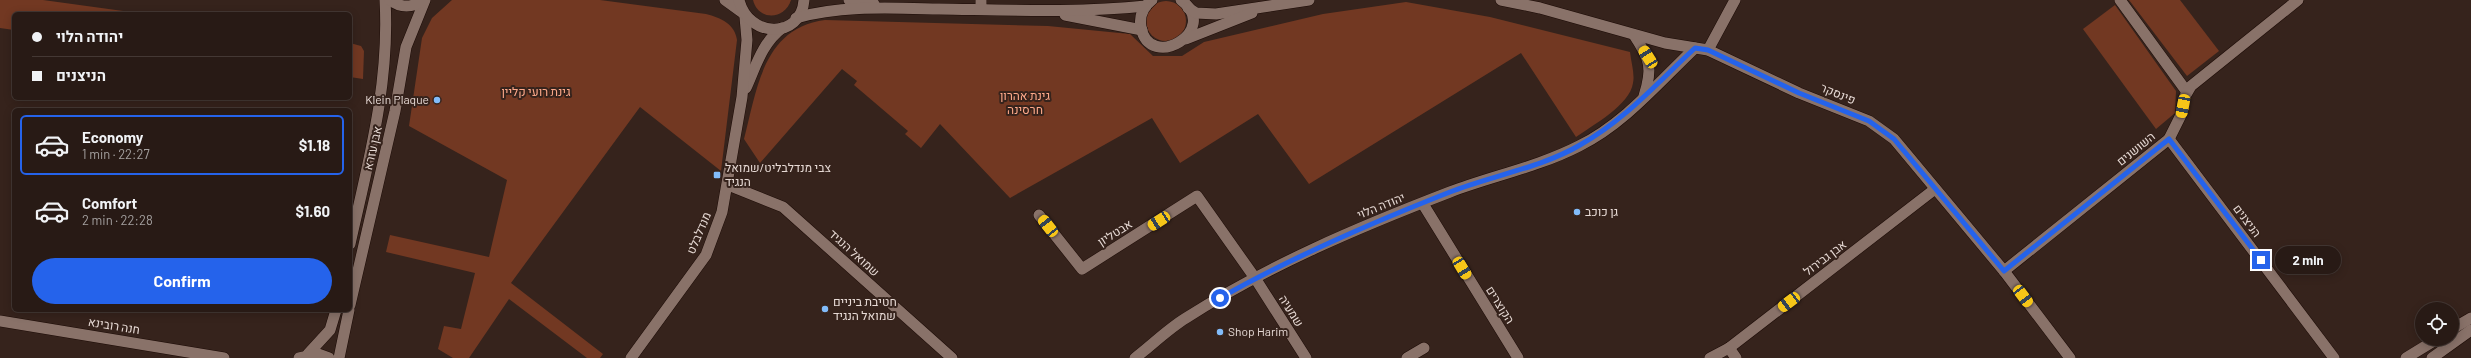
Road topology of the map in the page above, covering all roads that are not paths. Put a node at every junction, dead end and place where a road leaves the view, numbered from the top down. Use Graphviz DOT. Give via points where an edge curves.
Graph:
graph roads {
  1 [pos="385,0"];
  2 [pos="390,0"];
  3 [pos="424,0"];
  4 [pos="726,0"];
  5 [pos="739,0"];
  6 [pos="804,0"];
  7 [pos="849,0"];
  8 [pos="1308,0"];
  9 [pos="1501,0"];
  10 [pos="1735,0"];
  11 [pos="2120,0"];
  12 [pos="2298,0"];
  13 [pos="1149,3"];
  14 [pos="1185,4"];
  15 [pos="1542,4"];
  16 [pos="981,5"];
  17 [pos="1275,5"];
  18 [pos="902,8"];
  19 [pos="1045,12"];
  20 [pos="744,15"];
  21 [pos="796,18"];
  22 [pos="782,28"];
  23 [pos="1142,30"];
  24 [pos="1634,35"];
  25 [pos="1185,40"];
  26 [pos="1695,48"];
  27 [pos="1708,50"];
  28 [pos="2187,92"];
  29 [pos="742,97"];
  30 [pos="1644,97"];
  31 [pos="2169,139"];
  32 [pos="728,185"];
  33 [pos="1935,190"];
  34 [pos="1423,204"];
  35 [pos="1039,215"];
  36 [pos="352,235"];
  37 [pos="2004,271"];
  38 [pos="1255,278"];
  39 [pos="352,296"];
  40 [pos="335,312"];
  41 [pos="349,312"];
  42 [pos="2471,318"];
  43 [pos="0,321"];
  44 [pos="2459,326"];
  45 [pos="2471,330"];
  46 [pos="2426,346"];
  47 [pos="1424,348"];
  48 [pos="1729,348"];
  49 [pos="301,357"];
  50 [pos="224,358"];
  51 [pos="329,358"];
  52 [pos="338,358"];
  53 [pos="631,358"];
  54 [pos="952,358"];
  55 [pos="1135,358"];
  56 [pos="1306,358"];
  57 [pos="1407,358"];
  58 [pos="1518,358"];
  59 [pos="1710,358"];
  60 [pos="1736,358"];
  61 [pos="2070,358"];
  62 [pos="2334,358"];
  63 [pos="2406,358"];
  64 [pos="2432,358"];
  1 -- 36 [label="street, אבן עזרא" via="385,60 380,106"];
  2 -- 3 [label="street" via="406,6"];
  3 -- 39 [label="street, אבן עזרא" via="406,47 395,111"];
  4 -- 20 [label="street"];
  5 -- 20 [label="street, מנדלבלט"];
  6 -- 21 [label="street" via="802,11"];
  7 -- 18 [label="street"];
  8 -- 17 [label="street"];
  9 -- 15 [label="street, פינסקר"];
  10 -- 27 [label="street"];
  11 -- 28 [label="street"];
  12 -- 28 [label="street"];
  13 -- 19 [label="street"];
  13 -- 23 [label="street" via="1142,13"];
  14 -- 17 [label="street" via="1196,13 1216,14"];
  14 -- 25 [label="street" via="1192,24"];
  15 -- 24 [label="street, פינסקר"];
  16 -- 18 [label="street"];
  16 -- 19 [label="street"];
  17 -- 25 [label="street" via="1194,34"];
  18 -- 21 [label="street" via="839,10"];
  19 -- 23 [label="street"];
  20 -- 22 [label="street" via="762,28"];
  20 -- 29 [label="street, מנדלבלט" via="748,40"];
  21 -- 22 [label="street, מנדלבלט"];
  22 -- 29 [label="street, מנדלבלט" via="771,36 764,47"];
  23 -- 25 [label="street" via="1146,38 1161,47 1174,46"];
  24 -- 26 [label="street, פינסקר"];
  24 -- 30 [label="street" via="1648,57 1650,69"];
  26 -- 27 [label="street, פינסקר"];
  26 -- 30 [label="street, יהודה הלוי"];
  27 -- 33 [label="street, פינסקר" via="1799,93 1869,121 1894,139"];
  28 -- 31 [label="street, השושנים" via="2181,114"];
  29 -- 32 [label="street, מנדלבלט"];
  30 -- 34 [label="street, יהודה הלוי" via="1620,119 1579,146"];
  31 -- 37 [label="street, השושנים"];
  31 -- 62 [label="street, הניצנים"];
  32 -- 53 [label="street, מנדלבלט" via="722,212 706,255"];
  32 -- 54 [label="street, שמואל הנגיד" via="783,207"];
  33 -- 37 [label="street, פינסקר"];
  33 -- 48 [label="street, אבן גבירול"];
  34 -- 38 [label="street, יהודה הלוי" via="1338,237"];
  34 -- 58 [label="street, הקוצרים"];
  35 -- 38 [label="street, אבטליון" via="1082,269 1197,196"];
  37 -- 61 [label="street, פינסקר"];
  38 -- 55 [label="street, יהודה הלוי" via="1185,318"];
  38 -- 56 [label="street, שמעיה"];
  40 -- 49 [label="street" via="330,330"];
  41 -- 52 [label="street"];
  42 -- 44 [label="street"];
  43 -- 50 [label="street, חנה רובינא"];
  45 -- 64 [label="street"];
  46 -- 63 [label="street"];
  47 -- 57 [label="street"];
  48 -- 59 [label="street, אבן גבירול"];
  48 -- 60 [label="street"];
  49 -- 51 [label="street" via="318,354"];
}
